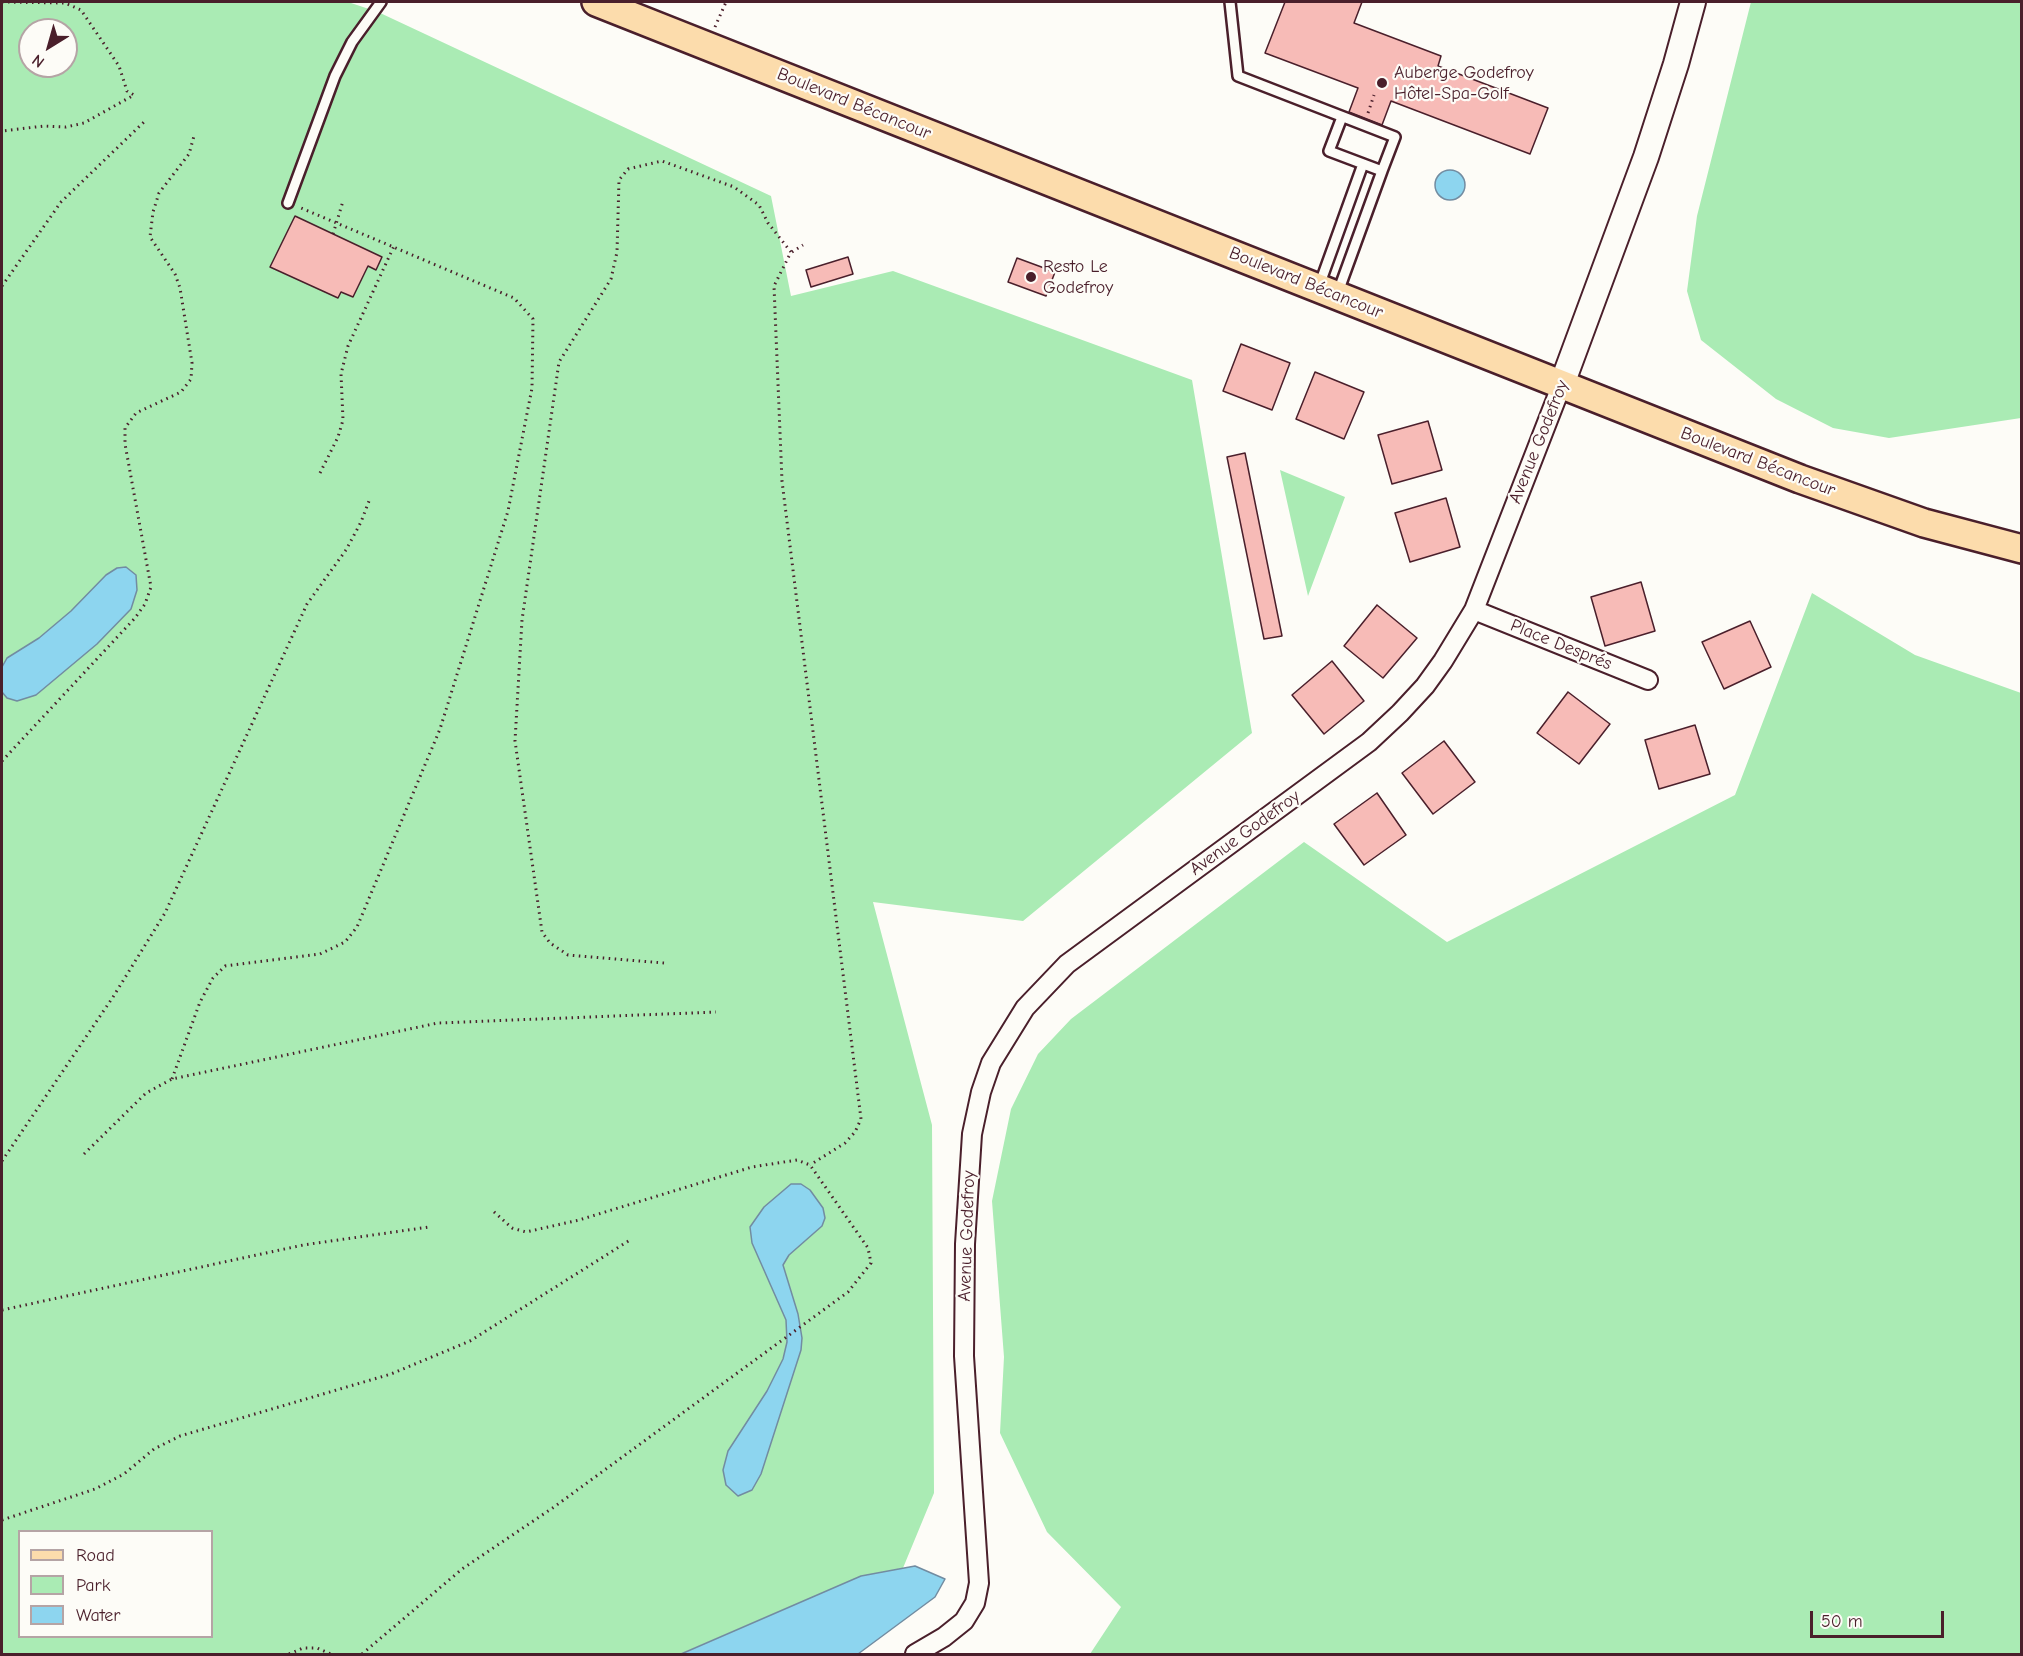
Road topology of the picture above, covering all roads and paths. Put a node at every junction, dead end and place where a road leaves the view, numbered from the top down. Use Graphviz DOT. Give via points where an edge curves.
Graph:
graph roads {
  1 [pos="2,2"];
  2 [pos="381,2"];
  3 [pos="596,2"];
  4 [pos="726,2"];
  5 [pos="1230,2"];
  6 [pos="1693,2"];
  7 [pos="715,28"];
  8 [pos="1374,95"];
  9 [pos="1342,117"];
  10 [pos="146,120"];
  11 [pos="1364,125"];
  12 [pos="2,130"];
  13 [pos="194,136"];
  14 [pos="1363,164"];
  15 [pos="1382,171"];
  16 [pos="343,201"];
  17 [pos="288,203"];
  18 [pos="338,223"];
  19 [pos="333,234"];
  20 [pos="803,245"];
  21 [pos="394,246"];
  22 [pos="791,252"];
  23 [pos="2,286"];
  24 [pos="1328,291"];
  25 [pos="1562,384"];
  26 [pos="320,473"];
  27 [pos="369,501"];
  28 [pos="2022,549"];
  29 [pos="1474,610"];
  30 [pos="1648,680"];
  31 [pos="2,761"];
  32 [pos="664,963"];
  33 [pos="716,1012"];
  34 [pos="172,1079"];
  35 [pos="84,1154"];
  36 [pos="2,1161"];
  37 [pos="810,1165"];
  38 [pos="492,1210"];
  39 [pos="429,1227"];
  40 [pos="630,1240"];
  41 [pos="2,1310"];
  42 [pos="2,1520"];
  43 [pos="289,1654"];
  44 [pos="331,1654"];
  45 [pos="362,1654"];
  46 [pos="915,1654"];
  1 -- 12 [label="path" via="64,3 81,10 119,66 127,91 134,95 84,123"];
  2 -- 17 [label="lane" via="352,42 335,76"];
  3 -- 24 [label="main road, Boulevard Bécancour"];
  4 -- 7 [label="path"];
  5 -- 9 [label="lane" via="1238,76"];
  6 -- 25 [label="street, Avenue Godefroy" via="1636,183"];
  8 -- 11 [label="path"];
  9 -- 11 [label="lane"];
  9 -- 14 [label="lane" via="1329,151"];
  10 -- 23 [label="path" via="61,202"];
  11 -- 15 [label="lane" via="1395,137"];
  13 -- 31 [label="path" via="189,154 159,193 150,237 180,288 191,379 181,392 136,414 125,428 151,587 135,618"];
  14 -- 15 [label="lane"];
  14 -- 24 [label="lane"];
  15 -- 24 [label="lane"];
  16 -- 18 [label="path"];
  17 -- 18 [label="path"];
  18 -- 19 [label="path"];
  18 -- 21 [label="path"];
  20 -- 22 [label="path"];
  21 -- 26 [label="path" via="348,346 341,374 343,420"];
  21 -- 34 [label="path" via="514,298 533,319 532,388 508,511 440,729 357,927 345,942 320,954 225,966 213,978 200,1002"];
  22 -- 32 [label="path" via="759,205 734,187 662,161 628,169 619,180 617,252 611,279 559,362 522,620 515,741 543,932 550,943 568,955"];
  22 -- 37 [label="path" via="774,286 782,481 861,1119 845,1143"];
  24 -- 25 [label="main road, Boulevard Bécancour"];
  25 -- 28 [label="main road, Boulevard Bécancour" via="1862,502 1943,529"];
  25 -- 29 [label="street, Avenue Godefroy"];
  27 -- 36 [label="path" via="346,550 307,604 165,913"];
  29 -- 30 [label="street, Place Després"];
  29 -- 46 [label="street, Avenue Godefroy" via="1434,674 1393,721 1074,958 1025,1008 998,1051 974,1121 965,1244 964,1356 979,1554 978,1590 964,1621"];
  33 -- 34 [label="path" via="438,1023"];
  34 -- 35 [label="path" via="146,1093"];
  37 -- 38 [label="path" via="797,1160 752,1167 579,1220 526,1232 512,1228"];
  37 -- 45 [label="path" via="868,1248 871,1263 862,1277 838,1299 462,1569"];
  39 -- 41 [label="path" via="303,1245"];
  40 -- 42 [label="path" via="470,1341 391,1374 180,1436 95,1489"];
  43 -- 44 [label="path" via="317,1648"];
}
